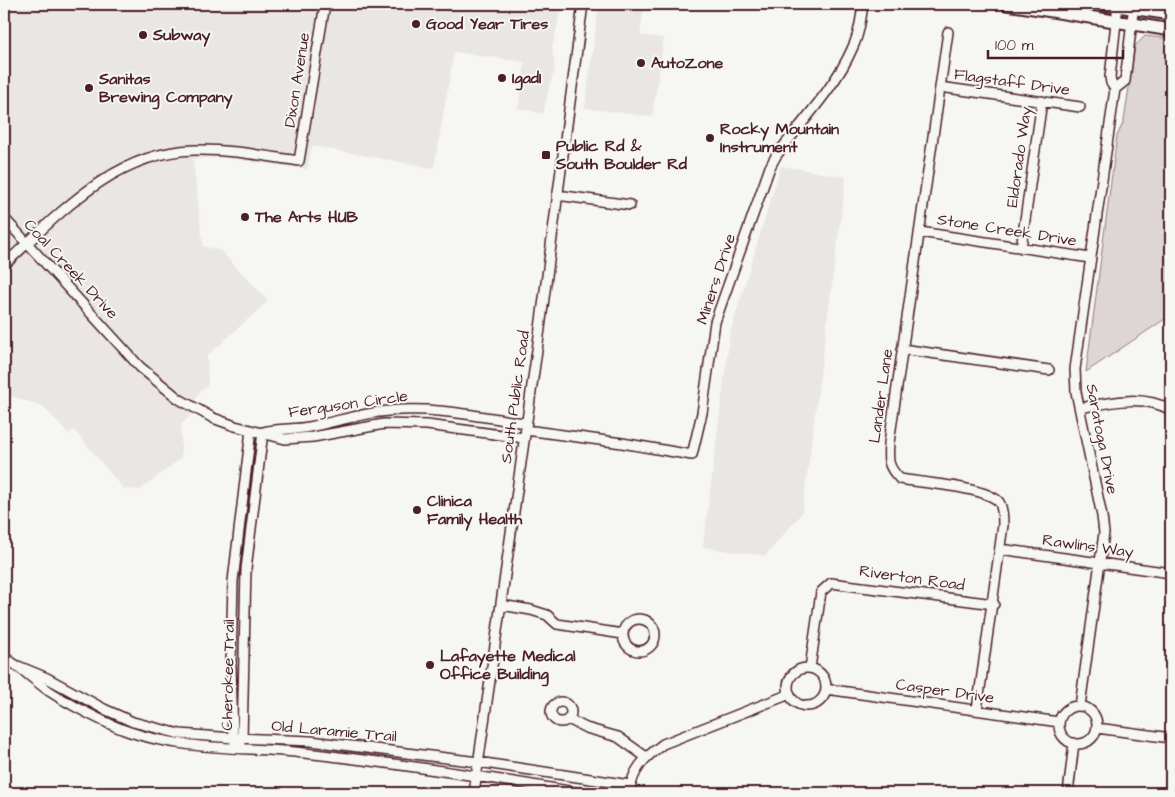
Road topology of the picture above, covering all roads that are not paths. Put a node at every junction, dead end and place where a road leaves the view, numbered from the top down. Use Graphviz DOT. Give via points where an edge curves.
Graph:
graph roads {
  1 [pos="325,4"];
  2 [pos="583,4"];
  3 [pos="863,4"];
  4 [pos="1007,4"];
  5 [pos="1104,4"];
  6 [pos="1117,5"];
  7 [pos="1134,6"];
  8 [pos="1171,14"];
  9 [pos="1117,21"];
  10 [pos="1132,24"];
  11 [pos="1171,30"];
  12 [pos="948,32"];
  13 [pos="940,86"];
  14 [pos="1115,89"];
  15 [pos="1042,101"];
  16 [pos="1080,107"];
  17 [pos="558,195"];
  18 [pos="630,205"];
  19 [pos="4,218"];
  20 [pos="920,232"];
  21 [pos="27,244"];
  22 [pos="1021,248"];
  23 [pos="1090,258"];
  24 [pos="4,265"];
  25 [pos="117,340"];
  26 [pos="902,349"];
  27 [pos="1049,370"];
  28 [pos="1080,408"];
  29 [pos="1171,410"];
  30 [pos="251,430"];
  31 [pos="525,430"];
  32 [pos="263,432"];
  33 [pos="1000,549"];
  34 [pos="1101,563"];
  35 [pos="1171,573"];
  36 [pos="994,604"];
  37 [pos="501,605"];
  38 [pos="623,634"];
  39 [pos="4,657"];
  40 [pos="18,666"];
  41 [pos="810,668"];
  42 [pos="826,689"];
  43 [pos="790,694"];
  44 [pos="1080,706"];
  45 [pos="977,710"];
  46 [pos="568,719"];
  47 [pos="1059,722"];
  48 [pos="1097,728"];
  49 [pos="233,738"];
  50 [pos="1171,738"];
  51 [pos="242,739"];
  52 [pos="1074,743"];
  53 [pos="238,749"];
  54 [pos="646,757"];
  55 [pos="478,762"];
  56 [pos="476,776"];
  57 [pos="630,789"];
  58 [pos="474,793"];
  59 [pos="580,793"];
  60 [pos="1068,793"];
  1 -- 21 [label="street, Dixon Avenue" via="299,161 221,150 193,150 158,156 104,178"];
  2 -- 17 [label="street, South Public Road"];
  3 -- 31 [label="street, Miners Drive" via="853,47 841,72 770,167 715,322 702,413 692,455"];
  4 -- 9 [label="main road"];
  5 -- 6 [label="main road"];
  6 -- 7 [label="main road"];
  6 -- 9 [label="street, Saratoga Drive"];
  7 -- 8 [label="main road"];
  7 -- 10 [label="street, Saratoga Drive"];
  9 -- 10 [label="main road"];
  9 -- 14 [label="street, Saratoga Drive" via="1110,77"];
  10 -- 11 [label="main road"];
  10 -- 14 [label="street, Saratoga Drive" via="1125,81"];
  12 -- 13 [label="street, Lander Lane"];
  13 -- 15 [label="street, Flagstaff Drive"];
  13 -- 20 [label="street, Lander Lane"];
  14 -- 23 [label="street, Saratoga Drive"];
  15 -- 16 [label="street, Flagstaff Drive"];
  15 -- 22 [label="street, Eldorado Way"];
  17 -- 18 [label="street"];
  17 -- 31 [label="street, South Public Road"];
  19 -- 21 [label="street, Coal Creek Drive"];
  20 -- 22 [label="street, Stone Creek Drive"];
  20 -- 26 [label="street, Lander Lane"];
  21 -- 24 [label="street"];
  21 -- 25 [label="street, Coal Creek Drive"];
  22 -- 23 [label="street, Stone Creek Drive"];
  23 -- 28 [label="street, Saratoga Drive" via="1075,369"];
  25 -- 30 [label="street, Ferguson Circle" via="140,367 179,399 213,418"];
  26 -- 27 [label="street"];
  26 -- 33 [label="street, Lander Lane" via="889,442 888,460 893,472 900,479 991,495 1000,503 1003,514"];
  28 -- 29 [label="street" via="1144,400"];
  28 -- 34 [label="street, Saratoga Drive" via="1102,516"];
  30 -- 32 [label="street, Ferguson Circle"];
  30 -- 49 [label="street, Cherokee Trail" via="233,582"];
  31 -- 32 [label="street, Ferguson Circle" via="384,424 299,438 278,438"];
  31 -- 32 [label="street, Ferguson Circle" via="443,412 415,410 387,411 307,428"];
  31 -- 37 [label="street, South Public Road"];
  32 -- 51 [label="street, Cherokee Trail" via="246,569"];
  33 -- 34 [label="street, Rawlins Way"];
  33 -- 36 [label="street, Lander Lane"];
  34 -- 35 [label="street, Rawlins Way"];
  34 -- 44 [label="street, Saratoga Drive"];
  36 -- 41 [label="street, Riverton Road" via="834,582 827,585 821,595"];
  36 -- 45 [label="street, Lander Lane"];
  37 -- 38 [label="street" via="547,615 557,624"];
  37 -- 55 [label="street, South Public Road"];
  39 -- 40 [label="street, Old Laramie Trail"];
  40 -- 49 [label="street, Old Laramie Trail" via="134,722 180,734"];
  40 -- 53 [label="street, Old Laramie Trail" via="50,691 129,732 170,743"];
  41 -- 42 [label="street" via="824,678"];
  41 -- 43 [label="street" via="794,674 788,684"];
  42 -- 43 [label="street" via="818,703 808,706 797,703"];
  42 -- 45 [label="street, Casper Drive"];
  43 -- 54 [label="street" via="663,744"];
  44 -- 47 [label="street" via="1070,708"];
  44 -- 48 [label="street" via="1092,712"];
  45 -- 47 [label="street, Casper Drive"];
  46 -- 54 [label="street" via="586,728 618,736"];
  47 -- 52 [label="street" via="1064,738"];
  48 -- 50 [label="street"];
  48 -- 52 [label="street" via="1089,740"];
  49 -- 51 [label="street, Old Laramie Trail"];
  49 -- 53 [label="street, Cherokee Trail"];
  51 -- 53 [label="street, Cherokee Trail"];
  51 -- 55 [label="street, Old Laramie Trail" via="311,741"];
  52 -- 60 [label="street"];
  53 -- 56 [label="street, Old Laramie Trail" via="293,752"];
  54 -- 57 [label="street" via="638,767"];
  55 -- 56 [label="street, South Public Road"];
  55 -- 57 [label="street, Old Laramie Trail"];
  56 -- 58 [label="street, South Public Road"];
  56 -- 59 [label="street, Old Laramie Trail"];
}
